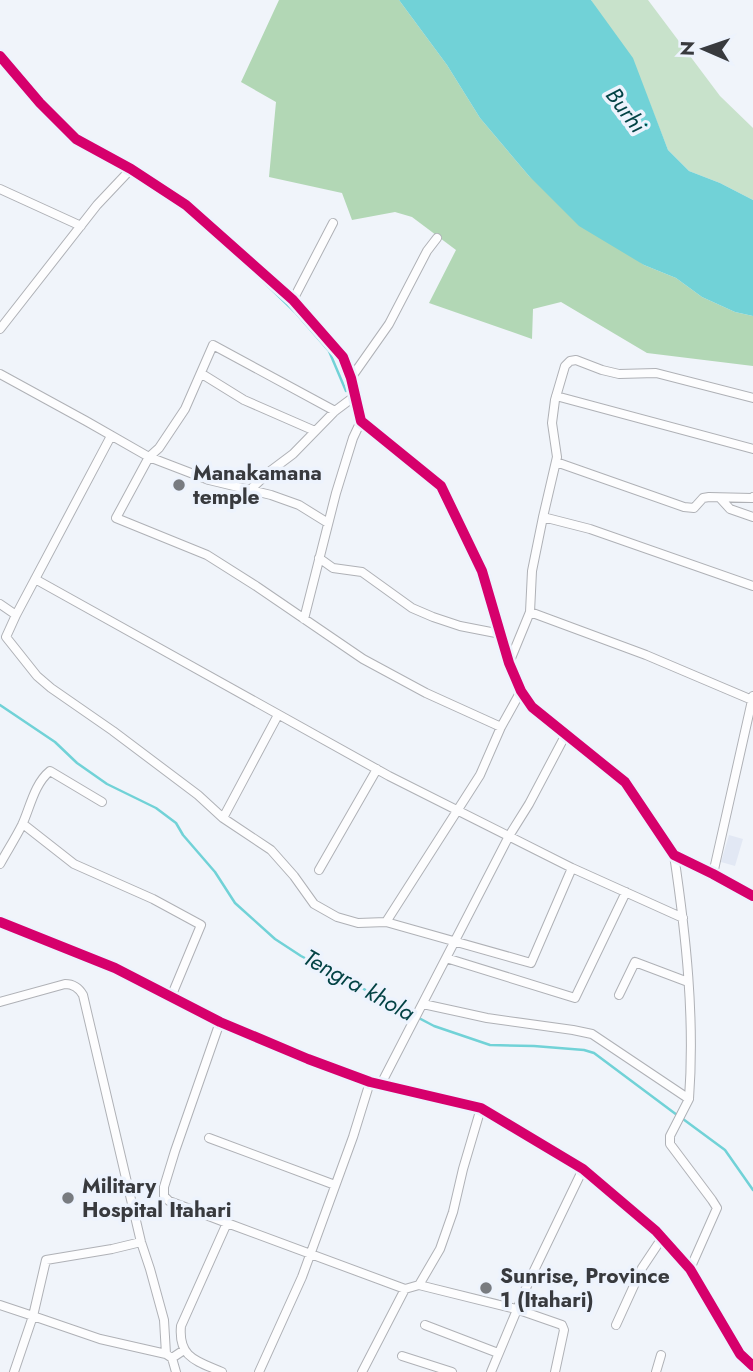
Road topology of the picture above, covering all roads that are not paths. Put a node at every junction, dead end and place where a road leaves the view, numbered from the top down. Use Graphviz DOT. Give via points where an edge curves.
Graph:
graph roads {
  1 [pos="0,56"];
  2 [pos="131,169"];
  3 [pos="0,189"];
  4 [pos="333,223"];
  5 [pos="81,226"];
  6 [pos="438,238"];
  7 [pos="293,300"];
  8 [pos="0,329"];
  9 [pos="0,374"];
  10 [pos="202,374"];
  11 [pos="351,378"];
  12 [pos="355,396"];
  13 [pos="556,396"];
  14 [pos="753,398"];
  15 [pos="335,411"];
  16 [pos="361,421"];
  17 [pos="315,432"];
  18 [pos="111,436"];
  19 [pos="753,449"];
  20 [pos="149,457"];
  21 [pos="556,462"];
  22 [pos="251,489"];
  23 [pos="753,497"];
  24 [pos="720,498"];
  25 [pos="542,517"];
  26 [pos="753,517"];
  27 [pos="328,523"];
  28 [pos="319,558"];
  29 [pos="35,579"];
  30 [pos="753,586"];
  31 [pos="0,604"];
  32 [pos="530,612"];
  33 [pos="16,615"];
  34 [pos="304,619"];
  35 [pos="500,634"];
  36 [pos="509,663"];
  37 [pos="521,691"];
  38 [pos="752,697"];
  39 [pos="278,715"];
  40 [pos="501,727"];
  41 [pos="566,734"];
  42 [pos="377,769"];
  43 [pos="102,802"];
  44 [pos="458,811"];
  45 [pos="223,818"];
  46 [pos="23,824"];
  47 [pos="509,836"];
  48 [pos="674,855"];
  49 [pos="0,864"];
  50 [pos="572,868"];
  51 [pos="318,870"];
  52 [pos="713,874"];
  53 [pos="626,892"];
  54 [pos="753,896"];
  55 [pos="683,918"];
  56 [pos="0,922"];
  57 [pos="386,922"];
  58 [pos="455,941"];
  59 [pos="446,958"];
  60 [pos="688,982"];
  61 [pos="619,995"];
  62 [pos="171,997"];
  63 [pos="0,1002"];
  64 [pos="423,1004"];
  65 [pos="220,1022"];
  66 [pos="370,1082"];
  67 [pos="381,1084"];
  68 [pos="687,1103"];
  69 [pos="481,1108"];
  70 [pos="209,1138"];
  71 [pos="583,1169"];
  72 [pos="335,1185"];
  73 [pos="227,1223"];
  74 [pos="662,1238"];
  75 [pos="141,1242"];
  76 [pos="311,1253"];
  77 [pos="690,1269"];
  78 [pos="419,1285"];
  79 [pos="405,1289"];
  80 [pos="0,1304"];
  81 [pos="516,1309"];
  82 [pos="33,1316"];
  83 [pos="425,1325"];
  84 [pos="616,1325"];
  85 [pos="184,1350"];
  86 [pos="498,1353"];
  87 [pos="662,1354"];
  88 [pos="169,1356"];
  89 [pos="402,1356"];
  90 [pos="753,1366"];
  91 [pos="14,1372"];
  92 [pos="176,1372"];
  93 [pos="222,1372"];
  94 [pos="259,1372"];
  95 [pos="362,1372"];
  96 [pos="452,1372"];
  97 [pos="491,1372"];
  98 [pos="555,1372"];
  99 [pos="656,1372"];
  1 -- 2 [label="street" via="76,139"];
  2 -- 5 [label="street"];
  2 -- 7 [label="street" via="186,205"];
  3 -- 5 [label="street"];
  4 -- 7 [label="street"];
  5 -- 8 [label="street"];
  6 -- 11 [label="street" via="389,324"];
  7 -- 11 [label="street" via="342,357"];
  9 -- 18 [label="street"];
  10 -- 15 [label="street" via="213,345"];
  10 -- 17 [label="street" via="244,400"];
  10 -- 20 [label="street" via="177,422"];
  11 -- 12 [label="street"];
  12 -- 15 [label="street"];
  12 -- 16 [label="street"];
  13 -- 14 [label="street" via="565,366 576,359 619,374 656,373"];
  13 -- 19 [label="street"];
  13 -- 21 [label="street" via="552,423"];
  15 -- 17 [label="street"];
  16 -- 27 [label="street"];
  16 -- 35 [label="street" via="441,486 482,571"];
  17 -- 22 [label="street"];
  18 -- 20 [label="street"];
  18 -- 29 [label="street"];
  20 -- 22 [label="street" via="209,480"];
  20 -- 34 [label="street" via="116,518 207,555"];
  21 -- 24 [label="street" via="684,507 694,508 703,498"];
  21 -- 25 [label="street"];
  22 -- 27 [label="street" via="299,505"];
  23 -- 24 [label="street"];
  24 -- 26 [label="street" via="730,509"];
  25 -- 30 [label="street" via="590,529"];
  25 -- 32 [label="street"];
  27 -- 28 [label="street"];
  28 -- 34 [label="street"];
  28 -- 35 [label="street" via="334,568 362,572 412,608 433,617"];
  29 -- 33 [label="street"];
  29 -- 39 [label="street"];
  31 -- 33 [label="street"];
  32 -- 36 [label="street"];
  32 -- 38 [label="street"];
  33 -- 45 [label="street" via="6,637 37,676"];
  34 -- 40 [label="street" via="426,694"];
  35 -- 36 [label="street"];
  36 -- 37 [label="street"];
  37 -- 40 [label="street"];
  37 -- 41 [label="street" via="532,707"];
  38 -- 52 [label="street"];
  39 -- 42 [label="street"];
  39 -- 45 [label="street"];
  40 -- 44 [label="street"];
  41 -- 47 [label="street"];
  41 -- 48 [label="street" via="625,782"];
  42 -- 44 [label="street"];
  42 -- 51 [label="street"];
  43 -- 46 [label="street" via="50,771 33,796"];
  44 -- 47 [label="street"];
  44 -- 57 [label="street"];
  45 -- 57 [label="street" via="271,850 314,904 358,923"];
  46 -- 49 [label="street"];
  46 -- 62 [label="street" via="74,863 201,925"];
  47 -- 50 [label="street"];
  47 -- 58 [label="street"];
  48 -- 52 [label="street"];
  48 -- 55 [label="street"];
  50 -- 53 [label="street"];
  50 -- 58 [label="street" via="531,963"];
  52 -- 54 [label="street"];
  53 -- 55 [label="street"];
  53 -- 59 [label="street" via="575,998"];
  55 -- 60 [label="street"];
  56 -- 62 [label="street" via="115,968"];
  57 -- 58 [label="street"];
  58 -- 59 [label="street"];
  59 -- 64 [label="street"];
  60 -- 61 [label="street" via="635,962"];
  60 -- 68 [label="street" via="691,1076"];
  62 -- 65 [label="street"];
  63 -- 75 [label="street" via="65,984 83,995"];
  64 -- 67 [label="street"];
  64 -- 68 [label="street" via="592,1034"];
  65 -- 66 [label="street"];
  65 -- 73 [label="street" via="164,1196"];
  66 -- 67 [label="street"];
  66 -- 72 [label="street"];
  67 -- 69 [label="street"];
  68 -- 77 [label="street" via="670,1144 717,1208"];
  69 -- 71 [label="street"];
  69 -- 78 [label="street" via="445,1237"];
  70 -- 72 [label="street"];
  71 -- 74 [label="street"];
  71 -- 81 [label="street"];
  72 -- 76 [label="street"];
  73 -- 76 [label="street"];
  73 -- 85 [label="street" via="181,1326"];
  74 -- 77 [label="street"];
  74 -- 84 [label="street" via="642,1268"];
  75 -- 82 [label="street" via="46,1260"];
  75 -- 88 [label="street" via="164,1320"];
  76 -- 79 [label="street"];
  76 -- 94 [label="street"];
  77 -- 90 [label="street" via="740,1354"];
  78 -- 79 [label="street"];
  78 -- 81 [label="street"];
  79 -- 95 [label="street"];
  80 -- 82 [label="street"];
  81 -- 86 [label="street"];
  81 -- 98 [label="street" via="562,1325"];
  82 -- 88 [label="street"];
  82 -- 91 [label="street"];
  83 -- 86 [label="street"];
  85 -- 88 [label="street"];
  85 -- 93 [label="street"];
  86 -- 97 [label="street"];
  87 -- 99 [label="street"];
  88 -- 92 [label="street"];
  89 -- 96 [label="street"];
}
